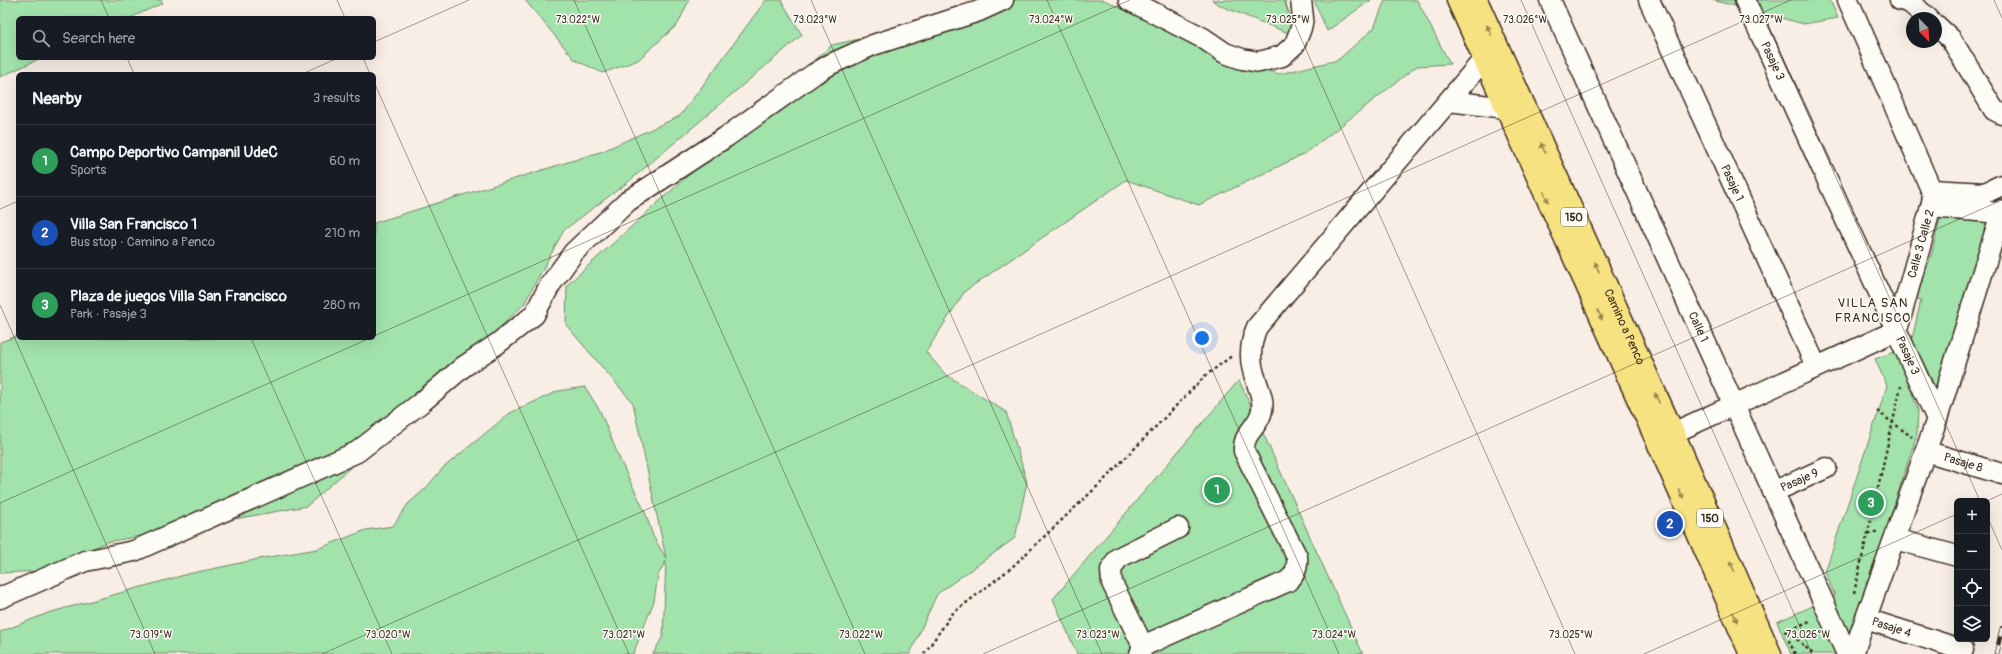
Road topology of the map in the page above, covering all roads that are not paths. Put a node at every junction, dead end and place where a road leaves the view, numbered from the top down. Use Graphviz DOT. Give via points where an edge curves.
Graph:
graph roads {
  1 [pos="1003,0"];
  2 [pos="1129,0"];
  3 [pos="1301,0"];
  4 [pos="1458,0"];
  5 [pos="1476,0"];
  6 [pos="1550,0"];
  7 [pos="1650,0"];
  8 [pos="1745,0"];
  9 [pos="1848,0"];
  10 [pos="1900,0"];
  11 [pos="1921,12"];
  12 [pos="1942,31"];
  13 [pos="1484,59"];
  14 [pos="1449,101"];
  15 [pos="1506,108"];
  16 [pos="2002,114"];
  17 [pos="2002,185"];
  18 [pos="1931,198"];
  19 [pos="2001,212"];
  20 [pos="1895,329"];
  21 [pos="1816,366"];
  22 [pos="1733,405"];
  23 [pos="1937,419"];
  24 [pos="1673,433"];
  25 [pos="1925,451"];
  26 [pos="1826,468"];
  27 [pos="2002,474"];
  28 [pos="1773,492"];
  29 [pos="1178,528"];
  30 [pos="1895,539"];
  31 [pos="1954,555"];
  32 [pos="0,598"];
  33 [pos="1866,619"];
  34 [pos="1141,650"];
  35 [pos="1963,650"];
  36 [pos="1751,654"];
  37 [pos="1770,654"];
  38 [pos="1847,654"];
  39 [pos="1853,654"];
  1 -- 32 [label="street" via="979,11 873,45 831,64 628,201 574,252 550,285 534,315 462,367 422,402 357,452 134,551 85,561"];
  2 -- 3 [label="street" via="1203,38 1225,53 1259,62 1282,56 1295,44 1303,18"];
  4 -- 13 [label="highway, Camino a Penco / 150"];
  24 -- 5 [label="highway, Camino a Penco / 150, one-way"];
  6 -- 22 [label="street, Calle 1"];
  7 -- 21 [label="street, Pasaje 1"];
  8 -- 20 [label="street, Pasaje 3"];
  9 -- 18 [label="street"];
  10 -- 11 [label="street" via="1909,2"];
  12 -- 16 [label="street" via="1951,39 1994,110"];
  13 -- 14 [label="street"];
  13 -- 15 [label="highway, Camino a Penco / 150"];
  14 -- 15 [label="street"];
  14 -- 34 [label="street" via="1257,327 1251,341 1250,362 1262,396 1262,411 1244,440 1244,451 1297,557 1296,570 1288,581"];
  15 -- 36 [label="highway, Camino a Penco / 150, one-way"];
  17 -- 18 [label="street" via="1985,193"];
  18 -- 19 [label="street"];
  18 -- 20 [label="street, Calle 3 Calle 2" via="1899,323"];
  19 -- 23 [label="street"];
  20 -- 21 [label="street"];
  20 -- 23 [label="street, Pasaje 3"];
  21 -- 22 [label="street"];
  22 -- 24 [label="street"];
  22 -- 28 [label="street, Calle 1"];
  23 -- 25 [label="street"];
  37 -- 24 [label="highway, Camino a Penco / 150, one-way"];
  25 -- 27 [label="street, Pasaje 8"];
  25 -- 30 [label="street"];
  26 -- 28 [label="street, Pasaje 9"];
  28 -- 38 [label="street, Calle 1"];
  29 -- 34 [label="street" via="1118,558 1111,570 1112,583"];
  30 -- 31 [label="street"];
  30 -- 33 [label="street"];
  33 -- 35 [label="street, Pasaje 4"];
  33 -- 39 [label="street"];
}
